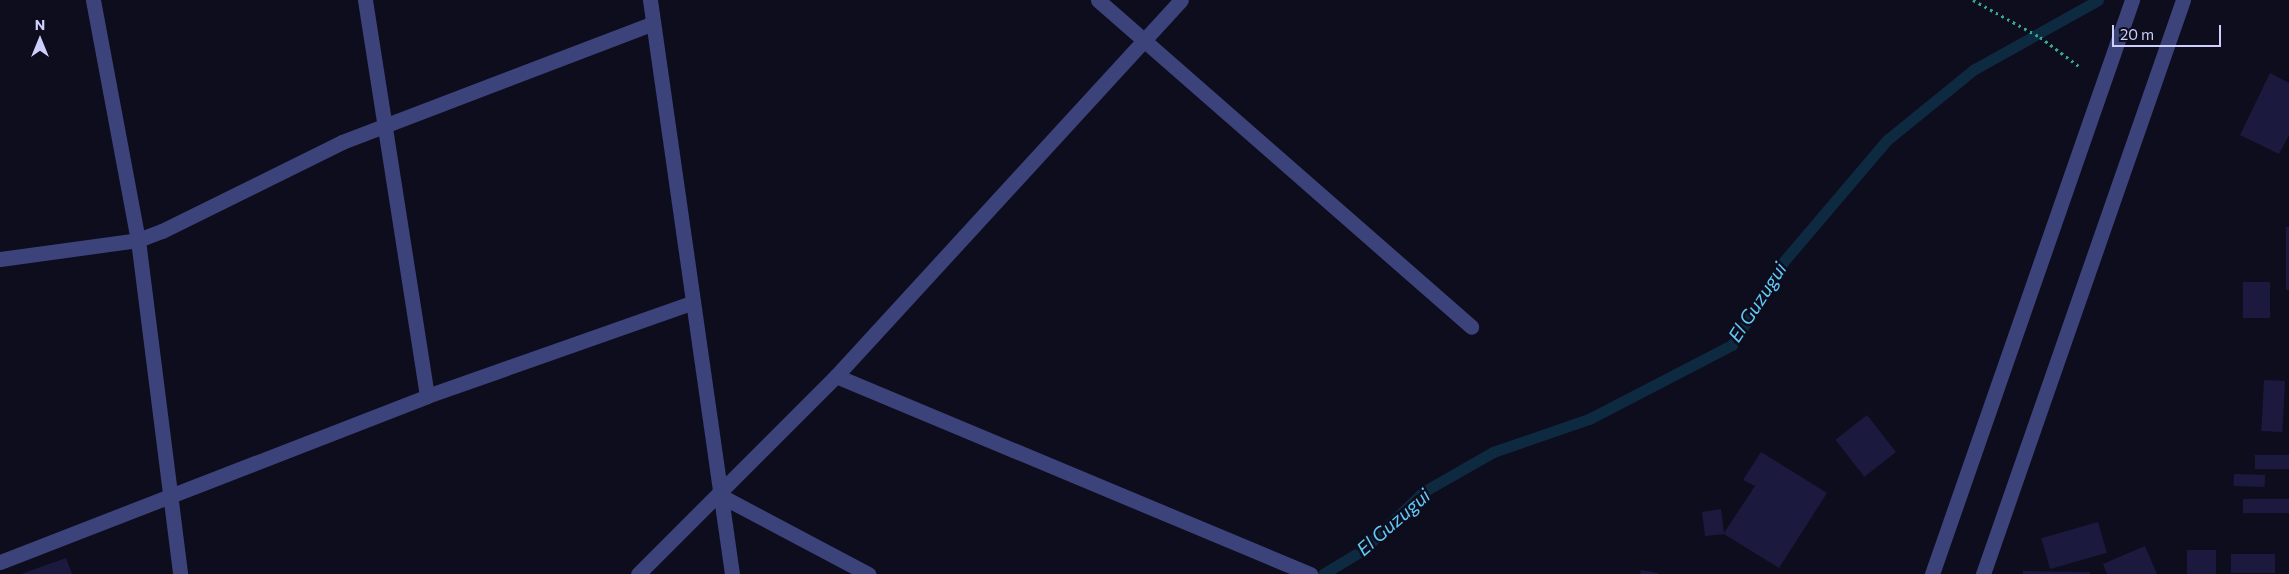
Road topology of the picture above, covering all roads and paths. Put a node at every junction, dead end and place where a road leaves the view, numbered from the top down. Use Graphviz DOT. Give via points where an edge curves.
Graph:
graph roads {
  1 [pos="94,0"];
  2 [pos="365,0"];
  3 [pos="650,0"];
  4 [pos="1098,0"];
  5 [pos="1181,0"];
  6 [pos="1972,0"];
  7 [pos="2132,0"];
  8 [pos="2183,0"];
  9 [pos="653,23"];
  10 [pos="1144,37"];
  11 [pos="2104,86"];
  12 [pos="388,127"];
  13 [pos="138,240"];
  14 [pos="0,259"];
  15 [pos="691,303"];
  16 [pos="1471,327"];
  17 [pos="836,376"];
  18 [pos="428,396"];
  19 [pos="718,495"];
  20 [pos="168,500"];
  21 [pos="0,562"];
  22 [pos="180,574"];
  23 [pos="638,574"];
  24 [pos="732,574"];
  25 [pos="868,574"];
  26 [pos="1310,574"];
  27 [pos="1932,574"];
  28 [pos="1984,574"];
  1 -- 13 [label="street"];
  2 -- 12 [label="street"];
  3 -- 9 [label="street"];
  4 -- 10 [label="street"];
  5 -- 10 [label="street"];
  6 -- 11 [label="path" via="2040,36"];
  7 -- 11 [label="street"];
  8 -- 28 [label="street"];
  9 -- 12 [label="street"];
  9 -- 15 [label="street"];
  10 -- 16 [label="street"];
  10 -- 17 [label="street"];
  11 -- 27 [label="street"];
  12 -- 13 [label="street" via="342,142 187,220"];
  12 -- 18 [label="street"];
  13 -- 14 [label="street"];
  13 -- 20 [label="street"];
  15 -- 18 [label="street"];
  15 -- 19 [label="street"];
  17 -- 19 [label="street"];
  17 -- 26 [label="street"];
  18 -- 20 [label="street"];
  19 -- 23 [label="street"];
  19 -- 24 [label="street"];
  19 -- 25 [label="street"];
  20 -- 21 [label="street"];
  20 -- 22 [label="street"];
}
